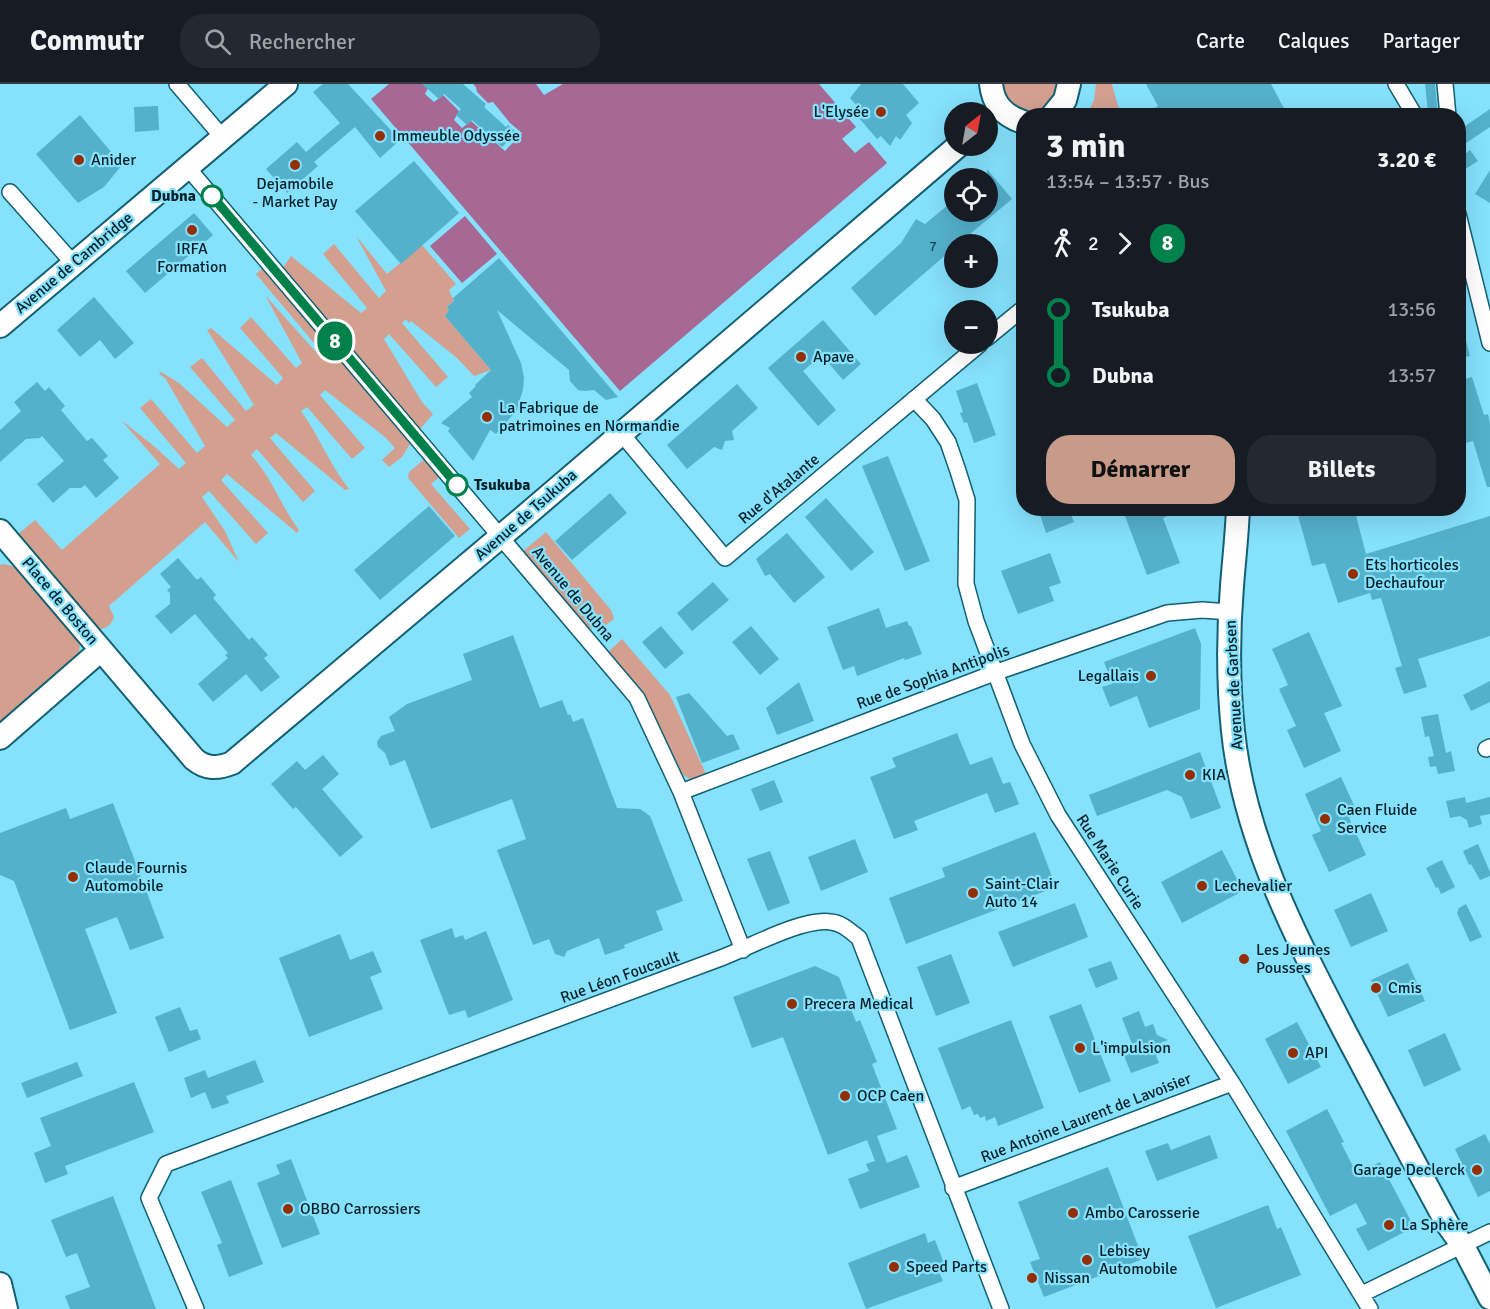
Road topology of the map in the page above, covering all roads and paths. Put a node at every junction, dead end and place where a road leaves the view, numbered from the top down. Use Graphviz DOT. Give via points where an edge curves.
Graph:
graph roads {
  1 [pos="177,84"];
  2 [pos="286,84"];
  3 [pos="1069,84"];
  4 [pos="1396,84"];
  5 [pos="1445,84"];
  6 [pos="991,98"];
  7 [pos="1061,108"];
  8 [pos="1410,108"];
  9 [pos="1447,108"];
  10 [pos="1016,119"];
  11 [pos="1016,120"];
  12 [pos="998,121"];
  13 [pos="223,138"];
  14 [pos="946,156"];
  15 [pos="188,168"];
  16 [pos="10,192"];
  17 [pos="1466,237"];
  18 [pos="73,263"];
  19 [pos="1483,287"];
  20 [pos="1016,314"];
  21 [pos="0,326"];
  22 [pos="998,329"];
  23 [pos="1490,343"];
  24 [pos="968,354"];
  25 [pos="914,399"];
  26 [pos="621,433"];
  27 [pos="1237,516"];
  28 [pos="501,537"];
  29 [pos="3,542"];
  30 [pos="1230,612"];
  31 [pos="101,650"];
  32 [pos="994,673"];
  33 [pos="0,738"];
  34 [pos="681,792"];
  35 [pos="743,950"];
  36 [pos="1232,1083"];
  37 [pos="953,1188"];
  38 [pos="1490,1232"];
  39 [pos="1463,1246"];
  40 [pos="0,1284"];
  41 [pos="1362,1294"];
  42 [pos="1490,1298"];
  43 [pos="6,1309"];
  44 [pos="196,1309"];
  45 [pos="1001,1309"];
  46 [pos="1370,1309"];
  1 -- 13 [label="street"];
  2 -- 13 [label="street, Avenue de Cambridge"];
  3 -- 7 [label="street"];
  4 -- 8 [label="street"];
  5 -- 9 [label="street"];
  6 -- 10 [label="street"];
  11 -- 12 [label="street"];
  13 -- 15 [label="street, Avenue de Cambridge"];
  14 -- 26 [label="street, Avenue de Tsukuba"];
  15 -- 18 [label="street, Avenue de Cambridge"];
  15 -- 28 [label="street, Avenue de Dubna"];
  16 -- 18 [label="street"];
  17 -- 19 [label="street"];
  18 -- 21 [label="street, Avenue de Cambridge"];
  19 -- 23 [label="street"];
  20 -- 22 [label="street"];
  24 -- 25 [label="street, Rue d'Atalante"];
  25 -- 26 [label="street, Rue d'Atalante" via="725,558"];
  25 -- 32 [label="street, Rue Marie Curie" via="948,442 967,500 966,584"];
  26 -- 28 [label="street, Avenue de Tsukuba"];
  27 -- 30 [label="street, Avenue de Garbsen"];
  28 -- 31 [label="street, Avenue de Tsukuba" via="224,766 208,767 194,759"];
  28 -- 34 [label="street, Avenue de Dubna" via="637,698"];
  29 -- 31 [label="street, Place de Boston"];
  30 -- 32 [label="street, Rue de Sophia Antipolis" via="1167,613"];
  30 -- 39 [label="street, Avenue de Garbsen" via="1233,732 1253,826 1269,872 1305,955 1448,1225"];
  31 -- 33 [label="street, Place de Boston"];
  32 -- 34 [label="street, Rue de Sophia Antipolis"];
  32 -- 36 [label="street, Rue Marie Curie" via="1022,744 1058,816"];
  34 -- 35 [label="street, Avenue de Dubna"];
  35 -- 37 [label="street, Rue Léon Foucault" via="790,929 817,922 841,924 859,938"];
  35 -- 44 [label="street, Rue Léon Foucault" via="166,1164 149,1198"];
  36 -- 37 [label="street, Rue Antoine Laurent de Lavoisier"];
  36 -- 41 [label="street, Rue Marie Curie"];
  37 -- 45 [label="street, Rue Léon Foucault"];
  38 -- 39 [label="street"];
  39 -- 41 [label="street"];
  39 -- 42 [label="street, Avenue de Garbsen"];
  40 -- 43 [label="street"];
  41 -- 46 [label="street, Rue Marie Curie"];
}
